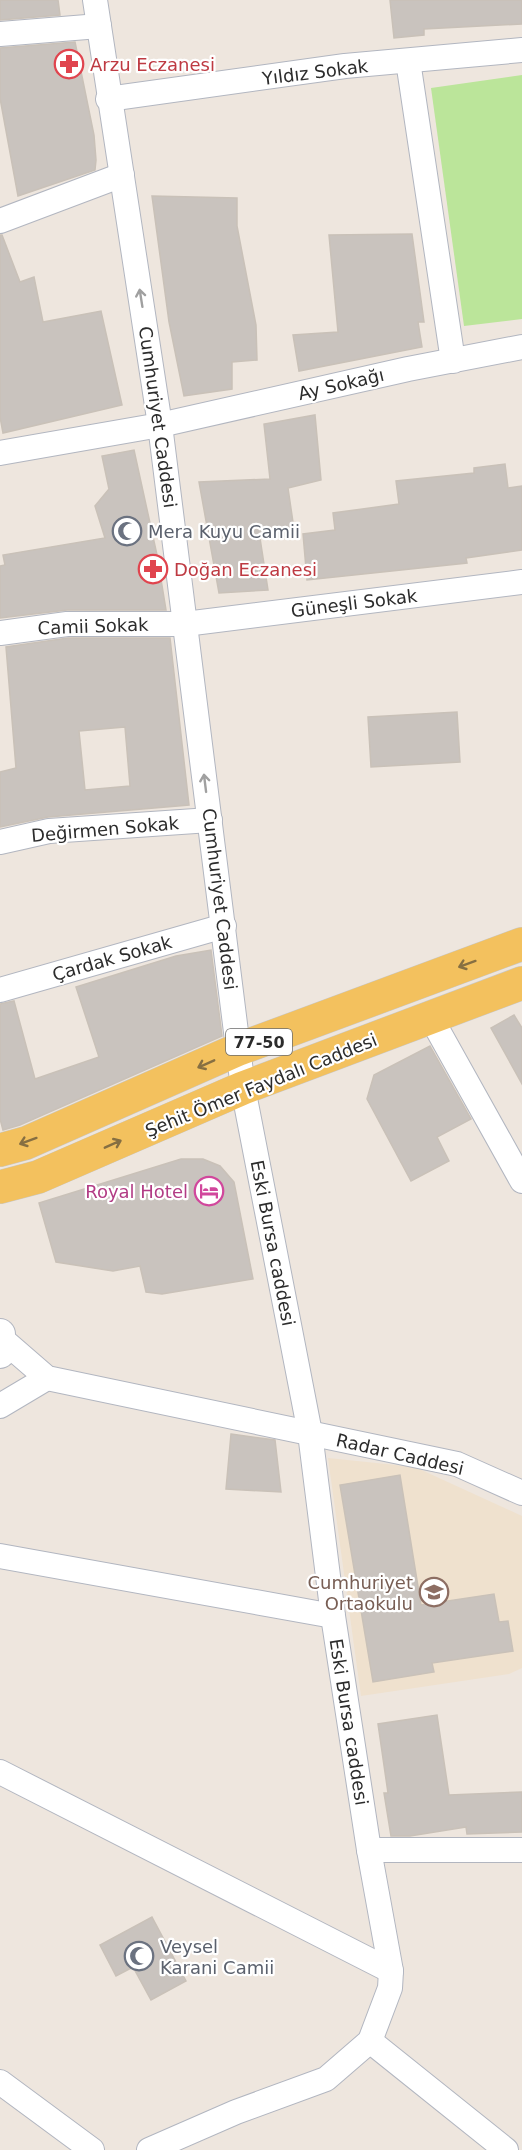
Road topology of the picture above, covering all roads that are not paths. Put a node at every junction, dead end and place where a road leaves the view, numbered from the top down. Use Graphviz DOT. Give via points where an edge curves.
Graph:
graph roads {
  1 [pos="95,0"];
  2 [pos="99,26"];
  3 [pos="0,34"];
  4 [pos="522,50"];
  5 [pos="408,61"];
  6 [pos="108,99"];
  7 [pos="122,175"];
  8 [pos="0,221"];
  9 [pos="522,347"];
  10 [pos="453,360"];
  11 [pos="160,425"];
  12 [pos="0,453"];
  13 [pos="522,582"];
  14 [pos="185,624"];
  15 [pos="0,633"];
  16 [pos="210,820"];
  17 [pos="0,842"];
  18 [pos="224,926"];
  19 [pos="522,944"];
  20 [pos="522,983"];
  21 [pos="0,990"];
  22 [pos="431,1018"];
  23 [pos="239,1049"];
  24 [pos="243,1088"];
  25 [pos="0,1150"];
  26 [pos="522,1181"];
  27 [pos="0,1187"];
  28 [pos="1,1342"];
  29 [pos="47,1378"];
  30 [pos="0,1406"];
  31 [pos="310,1433"];
  32 [pos="519,1490"];
  33 [pos="0,1556"];
  34 [pos="333,1616"];
  35 [pos="0,1772"];
  36 [pos="369,1850"];
  37 [pos="522,1850"];
  38 [pos="391,1971"];
  39 [pos="370,2041"];
  40 [pos="0,2082"];
  41 [pos="92,2150"];
  42 [pos="149,2150"];
  43 [pos="506,2150"];
  1 -- 2 [label="street, Cumhuriyet Caddesi"];
  2 -- 3 [label="street"];
  2 -- 6 [label="street, Cumhuriyet Caddesi"];
  4 -- 5 [label="street, Yıldız Sokak"];
  5 -- 6 [label="street, Yıldız Sokak"];
  5 -- 10 [label="street"];
  6 -- 7 [label="street, Cumhuriyet Caddesi"];
  7 -- 8 [label="street"];
  11 -- 7 [label="street, Cumhuriyet Caddesi, one-way"];
  9 -- 10 [label="street, Ay Sokağı"];
  10 -- 11 [label="street, Ay Sokağı"];
  11 -- 12 [label="street, Ay Sokağı"];
  11 -- 14 [label="street, Cumhuriyet Caddesi"];
  13 -- 14 [label="street, Güneşli Sokak"];
  14 -- 15 [label="street, Camii Sokak" via="67,624"];
  16 -- 14 [label="street, Cumhuriyet Caddesi, one-way"];
  16 -- 17 [label="street, Değirmen Sokak" via="49,831"];
  16 -- 18 [label="street, Cumhuriyet Caddesi"];
  18 -- 21 [label="street, Çardak Sokak"];
  18 -- 23 [label="street, Cumhuriyet Caddesi"];
  19 -- 23 [label="main road, Şehit Ömer Faydalı Caddesi / 77-50, one-way"];
  20 -- 22 [label="main road, Şehit Ömer Faydalı Caddesi / 77-50"];
  22 -- 24 [label="main road, Şehit Ömer Faydalı Caddesi / 77-50"];
  22 -- 26 [label="street"];
  23 -- 24 [label="street, Eski Bursa caddesi"];
  23 -- 25 [label="main road, Şehit Ömer Faydalı Caddesi / 77-50, one-way" via="26,1143"];
  27 -- 24 [label="main road, Şehit Ömer Faydalı Caddesi / 77-50, one-way" via="38,1177"];
  24 -- 31 [label="street, Eski Bursa caddesi"];
  28 -- 29 [label="street"];
  29 -- 30 [label="street"];
  29 -- 31 [label="street, Radar Caddesi"];
  31 -- 32 [label="street, Radar Caddesi" via="457,1464"];
  31 -- 34 [label="street, Eski Bursa caddesi"];
  33 -- 34 [label="street"];
  34 -- 36 [label="street, Eski Bursa caddesi"];
  35 -- 38 [label="street"];
  36 -- 37 [label="street"];
  36 -- 38 [label="street, Eski Bursa caddesi"];
  38 -- 39 [label="street, Eski Bursa caddesi" via="390,1988"];
  39 -- 42 [label="street, Eski Bursa caddesi" via="326,2079"];
  39 -- 43 [label="street"];
  40 -- 41 [label="street"];
}
